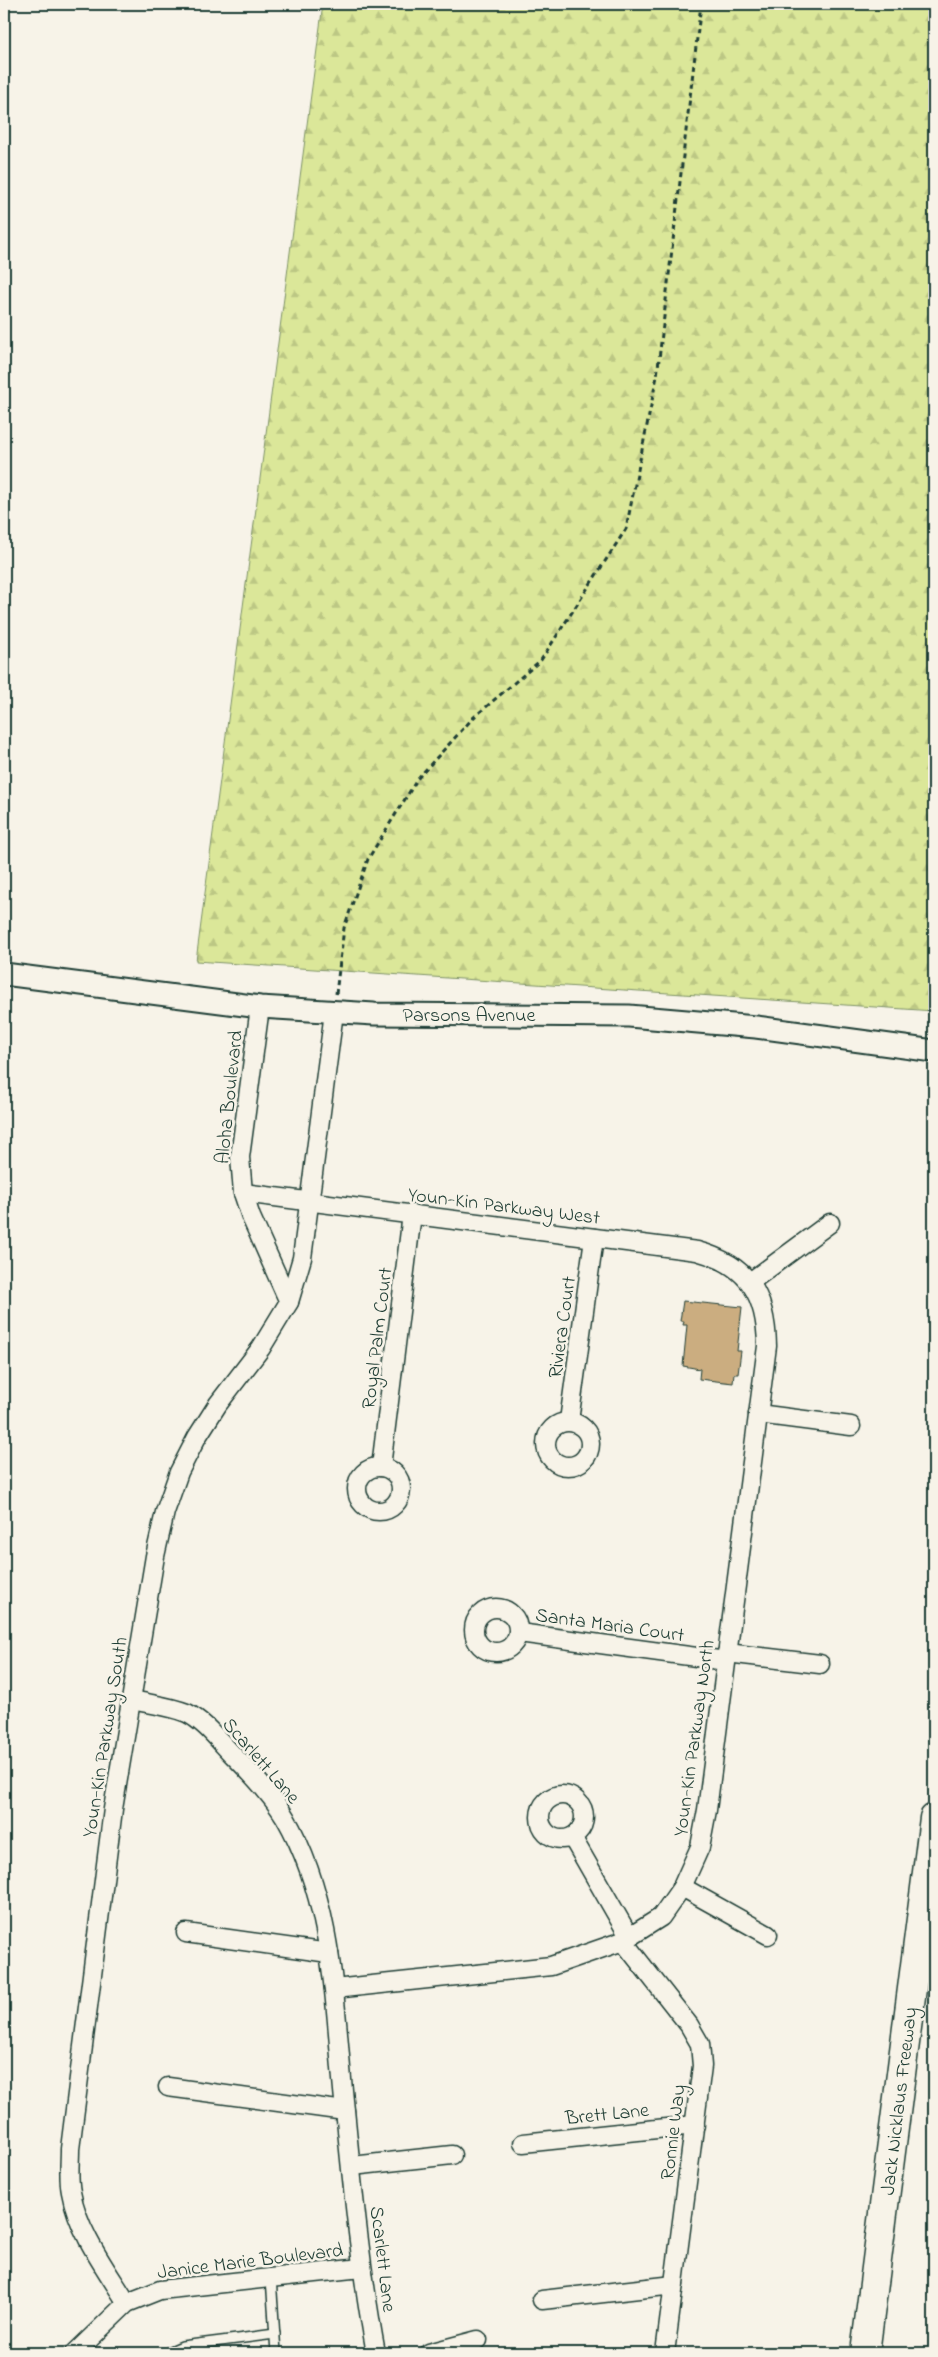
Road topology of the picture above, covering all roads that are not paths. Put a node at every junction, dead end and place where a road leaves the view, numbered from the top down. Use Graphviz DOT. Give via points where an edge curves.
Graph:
graph roads {
  1 [pos="4,974"];
  2 [pos="260,1007"];
  3 [pos="334,1012"];
  4 [pos="934,1051"];
  5 [pos="242,1193"];
  6 [pos="310,1202"];
  7 [pos="412,1214"];
  8 [pos="830,1223"];
  9 [pos="594,1238"];
  10 [pos="750,1282"];
  11 [pos="289,1302"];
  12 [pos="758,1414"];
  13 [pos="570,1421"];
  14 [pos="851,1426"];
  15 [pos="381,1467"];
  16 [pos="519,1632"];
  17 [pos="726,1657"];
  18 [pos="820,1664"];
  19 [pos="132,1700"];
  20 [pos="934,1818"];
  21 [pos="572,1837"];
  22 [pos="682,1887"];
  23 [pos="186,1933"];
  24 [pos="768,1935"];
  25 [pos="626,1940"];
  26 [pos="328,1953"];
  27 [pos="334,1989"];
  28 [pos="168,2087"];
  29 [pos="345,2111"];
  30 [pos="695,2125"];
  31 [pos="523,2143"];
  32 [pos="452,2155"];
  33 [pos="352,2166"];
  34 [pos="361,2268"];
  35 [pos="271,2277"];
  36 [pos="674,2285"];
  37 [pos="542,2300"];
  38 [pos="127,2303"];
  39 [pos="275,2334"];
  40 [pos="478,2340"];
  41 [pos="191,2349"];
  42 [pos="75,2353"];
  43 [pos="166,2353"];
  44 [pos="276,2353"];
  45 [pos="376,2353"];
  46 [pos="429,2353"];
  47 [pos="666,2353"];
  48 [pos="865,2353"];
  1 -- 2 [label="street, Parsons Avenue"];
  2 -- 3 [label="street, Parsons Avenue"];
  2 -- 5 [label="street, Aloha Boulevard" via="240,1158"];
  3 -- 4 [label="street, Parsons Avenue" via="629,1016 756,1027"];
  3 -- 6 [label="street"];
  5 -- 6 [label="street, Youn-Kin Parkway West"];
  5 -- 11 [label="street, Aloha Boulevard"];
  6 -- 7 [label="street, Youn-Kin Parkway West"];
  6 -- 11 [label="street, Youn-Kin Parkway South" via="302,1258"];
  7 -- 9 [label="street, Youn-Kin Parkway West"];
  7 -- 15 [label="street, Royal Palm Court"];
  8 -- 10 [label="street"];
  9 -- 10 [label="street, Youn-Kin Parkway West" via="712,1255 727,1262"];
  9 -- 13 [label="street, Riviera Court"];
  10 -- 12 [label="street, Youn-Kin Parkway North" via="759,1295 767,1329"];
  11 -- 19 [label="street, Youn-Kin Parkway South" via="261,1348 213,1412 180,1472 165,1512 155,1556"];
  12 -- 14 [label="street"];
  12 -- 17 [label="street, Youn-Kin Parkway North"];
  16 -- 17 [label="street, Santa Maria Court"];
  17 -- 18 [label="street, Santa Maria Court"];
  17 -- 22 [label="street, Youn-Kin Parkway North" via="700,1847"];
  19 -- 26 [label="street, Scarlett Lane" via="187,1713 202,1724 263,1788 284,1816 305,1858 323,1914"];
  19 -- 38 [label="street, Youn-Kin Parkway South" via="107,1856 69,2170 71,2192 85,2232"];
  20 -- 48 [label="highway, Jack Nicklaus Freeway"];
  21 -- 25 [label="street, Ronnie Way"];
  22 -- 24 [label="street"];
  22 -- 25 [label="street, Youn-Kin Parkway North" via="661,1917"];
  23 -- 26 [label="street"];
  25 -- 27 [label="street, Youn-Kin Parkway North" via="551,1966"];
  25 -- 30 [label="street, Ronnie Way" via="700,2044 702,2066"];
  26 -- 27 [label="street, Scarlett Lane"];
  27 -- 29 [label="street, Scarlett Lane"];
  28 -- 29 [label="street"];
  29 -- 33 [label="street, Scarlett Lane"];
  30 -- 31 [label="street, Brett Lane"];
  30 -- 36 [label="street, Ronnie Way"];
  32 -- 33 [label="street"];
  33 -- 34 [label="street, Scarlett Lane"];
  34 -- 35 [label="street, Janice Marie Boulevard"];
  34 -- 45 [label="street, Scarlett Lane"];
  35 -- 38 [label="street, Janice Marie Boulevard" via="160,2290"];
  35 -- 39 [label="lane"];
  36 -- 37 [label="street"];
  36 -- 47 [label="street, Ronnie Way"];
  38 -- 42 [label="street, Janice Marie Boulevard"];
  39 -- 41 [label="lane"];
  39 -- 44 [label="lane"];
  40 -- 46 [label="street"];
  41 -- 43 [label="lane" via="182,2346"];
}
